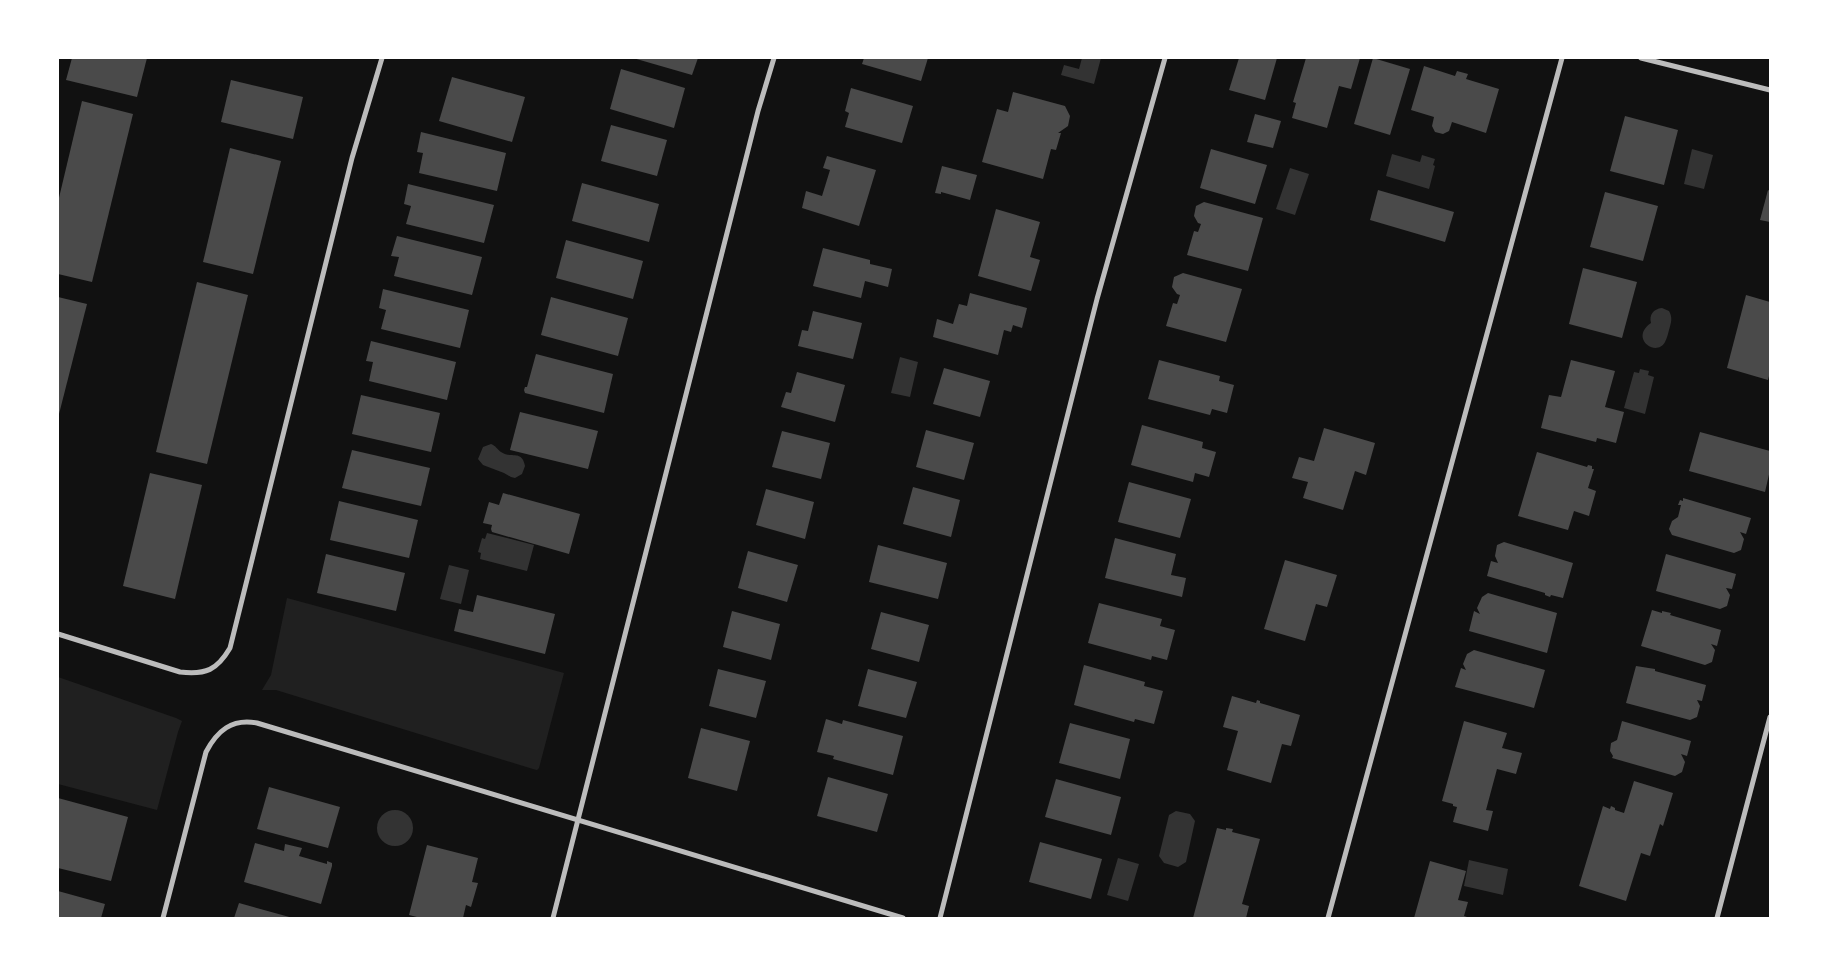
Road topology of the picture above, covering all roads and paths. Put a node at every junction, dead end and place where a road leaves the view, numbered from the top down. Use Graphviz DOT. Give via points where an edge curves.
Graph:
graph roads {
  1 [pos="382,58"];
  2 [pos="774,58"];
  3 [pos="1165,58"];
  4 [pos="1562,58"];
  5 [pos="1640,58"];
  6 [pos="1770,90"];
  7 [pos="58,634"];
  8 [pos="1770,717"];
  9 [pos="579,820"];
  10 [pos="163,918"];
  11 [pos="553,918"];
  12 [pos="903,918"];
  13 [pos="940,918"];
  14 [pos="1328,918"];
  15 [pos="1717,918"];
  1 -- 7 [label="street" via="352,158 230,648 218,664 205,672 193,674"];
  2 -- 9 [label="street"];
  3 -- 13 [label="street" via="1097,299"];
  4 -- 14 [label="street"];
  5 -- 6 [label="street"];
  8 -- 15 [label="street"];
  9 -- 10 [label="street" via="257,723 231,724 218,733 206,752"];
  9 -- 11 [label="street"];
  9 -- 12 [label="street"];
}
